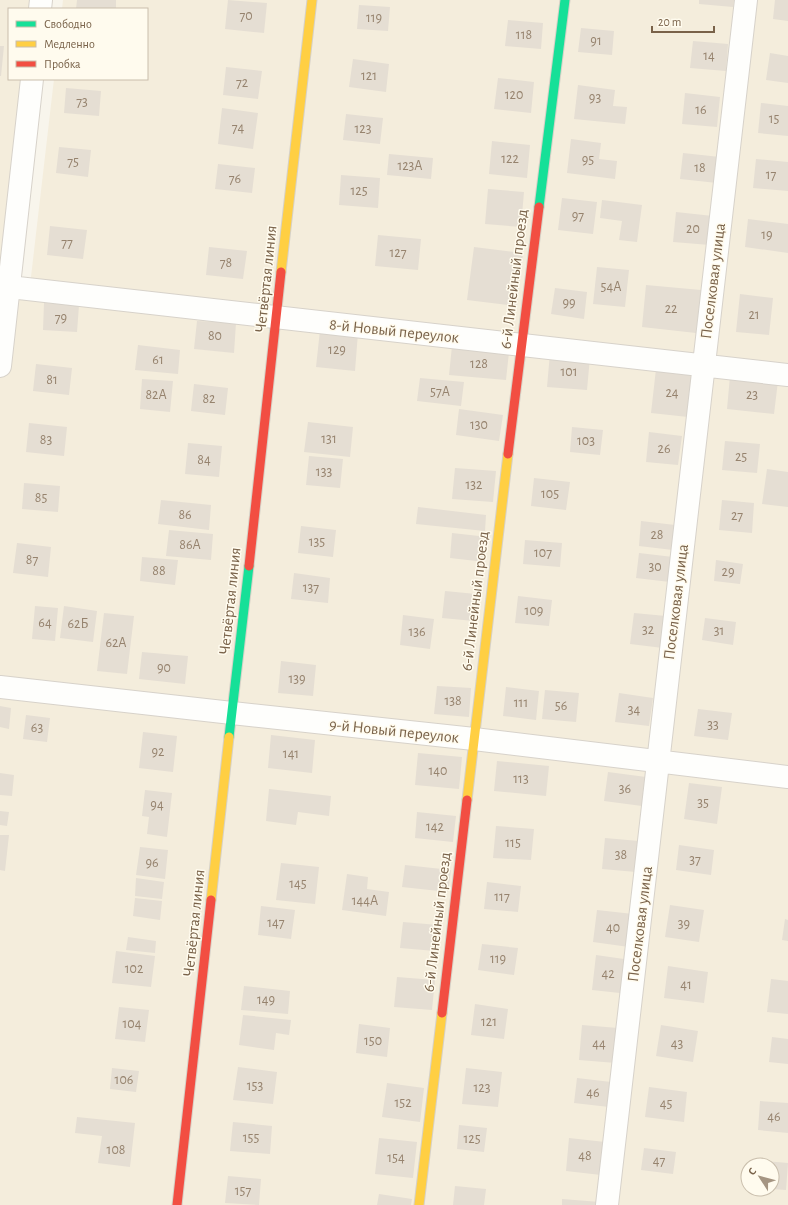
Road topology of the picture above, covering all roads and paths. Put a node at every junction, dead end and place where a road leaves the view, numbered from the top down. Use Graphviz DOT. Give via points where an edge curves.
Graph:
graph roads {
  1 [pos="312,0"];
  2 [pos="565,0"];
  3 [pos="746,0"];
  4 [pos="32,80"];
  5 [pos="4,287"];
  6 [pos="277,317"];
  7 [pos="520,345"];
  8 [pos="0,366"];
  9 [pos="704,366"];
  10 [pos="788,375"];
  11 [pos="0,686"];
  12 [pos="232,713"];
  13 [pos="474,739"];
  14 [pos="658,762"];
  15 [pos="788,777"];
  16 [pos="177,1205"];
  17 [pos="419,1205"];
  18 [pos="607,1205"];
  1 -- 6 [label="street, Четвёртая линия"];
  2 -- 7 [label="street, 6-й Линейный проезд"];
  3 -- 9 [label="street, Поселковая улица"];
  4 -- 5 [label="street"];
  5 -- 6 [label="street, 8-й Новый переулок"];
  5 -- 8 [label="street"];
  6 -- 7 [label="street, 8-й Новый переулок"];
  6 -- 12 [label="street, Четвёртая линия"];
  7 -- 9 [label="street, 8-й Новый переулок"];
  7 -- 13 [label="street, 6-й Линейный проезд"];
  9 -- 10 [label="street, 8-й Новый переулок"];
  9 -- 14 [label="street, Поселковая улица"];
  11 -- 12 [label="street, 9-й Новый переулок"];
  12 -- 13 [label="street, 9-й Новый переулок"];
  12 -- 16 [label="street, Четвёртая линия"];
  13 -- 14 [label="street, 9-й Новый переулок"];
  13 -- 17 [label="street, 6-й Линейный проезд"];
  14 -- 15 [label="street, 9-й Новый переулок"];
  14 -- 18 [label="street, Поселковая улица"];
}
